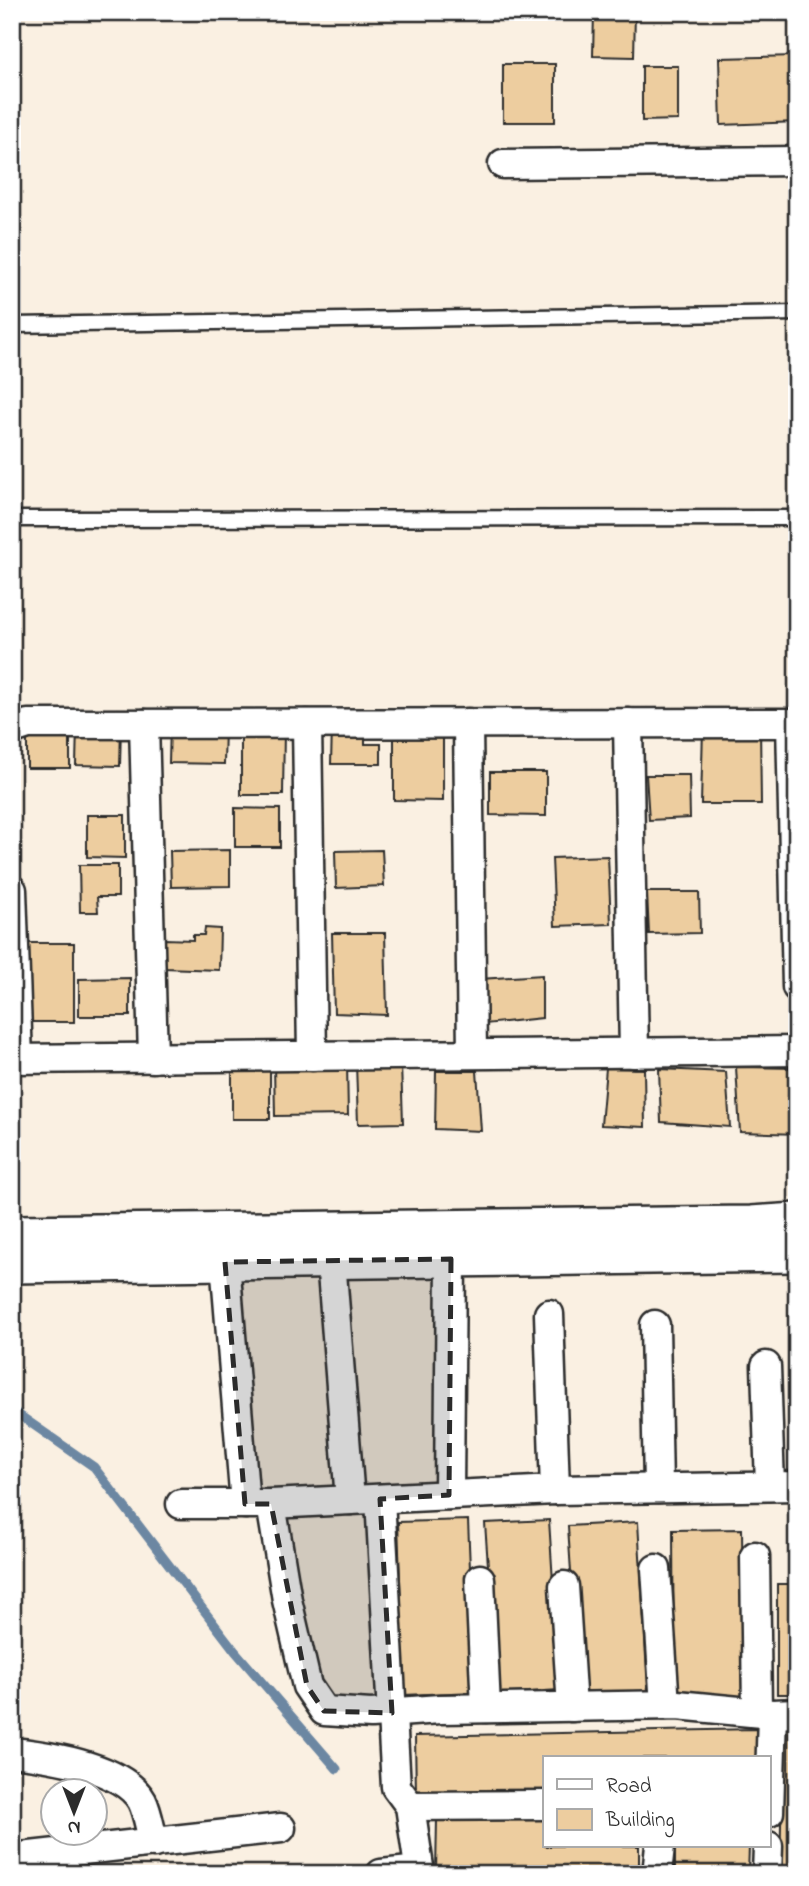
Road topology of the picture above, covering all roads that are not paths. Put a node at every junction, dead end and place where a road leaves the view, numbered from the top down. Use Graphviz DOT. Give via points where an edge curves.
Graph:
graph roads {
  1 [pos="797,161"];
  2 [pos="503,164"];
  3 [pos="797,313"];
  4 [pos="12,325"];
  5 [pos="797,518"];
  6 [pos="12,519"];
  7 [pos="468,723"];
  8 [pos="628,723"];
  9 [pos="794,723"];
  10 [pos="144,724"];
  11 [pos="307,724"];
  12 [pos="12,732"];
  13 [pos="12,890"];
  14 [pos="797,987"];
  15 [pos="797,1051"];
  16 [pos="634,1053"];
  17 [pos="472,1054"];
  18 [pos="312,1056"];
  19 [pos="153,1058"];
  20 [pos="15,1059"];
  21 [pos="797,1221"];
  22 [pos="12,1233"];
  23 [pos="797,1254"];
  24 [pos="451,1259"];
  25 [pos="331,1260"];
  26 [pos="225,1262"];
  27 [pos="12,1265"];
  28 [pos="549,1314"];
  29 [pos="655,1325"];
  30 [pos="766,1366"];
  31 [pos="783,1486"];
  32 [pos="658,1488"];
  33 [pos="555,1490"];
  34 [pos="449,1495"];
  35 [pos="380,1499"];
  36 [pos="350,1500"];
  37 [pos="181,1504"];
  38 [pos="258,1504"];
  39 [pos="755,1556"];
  40 [pos="656,1569"];
  41 [pos="480,1579"];
  42 [pos="564,1586"];
  43 [pos="665,1706"];
  44 [pos="572,1707"];
  45 [pos="486,1708"];
  46 [pos="392,1713"];
  47 [pos="775,1713"];
  48 [pos="12,1752"];
  49 [pos="770,1796"];
  50 [pos="543,1805"];
  51 [pos="410,1806"];
  52 [pos="281,1828"];
  53 [pos="154,1843"];
  54 [pos="660,1848"];
  55 [pos="768,1848"];
  56 [pos="12,1858"];
  57 [pos="420,1872"];
  58 [pos="382,1874"];
  59 [pos="657,1874"];
  60 [pos="767,1874"];
  1 -- 2 [label="street"];
  3 -- 4 [label="lane"];
  5 -- 6 [label="lane"];
  7 -- 8 [label="street"];
  7 -- 11 [label="street"];
  7 -- 17 [label="street"];
  8 -- 9 [label="street"];
  8 -- 16 [label="street"];
  9 -- 14 [label="street"];
  10 -- 11 [label="street"];
  10 -- 12 [label="street" via="28,724"];
  10 -- 19 [label="street"];
  11 -- 18 [label="street"];
  13 -- 20 [label="street"];
  15 -- 16 [label="street"];
  16 -- 17 [label="street"];
  17 -- 18 [label="street"];
  18 -- 19 [label="street"];
  19 -- 20 [label="street"];
  21 -- 22 [label="street"];
  23 -- 24 [label="street"];
  24 -- 25 [label="street"];
  24 -- 34 [label="street"];
  25 -- 26 [label="street"];
  25 -- 36 [label="street"];
  26 -- 27 [label="street"];
  26 -- 38 [label="street"];
  28 -- 33 [label="street"];
  29 -- 32 [label="street"];
  30 -- 31 [label="street"];
  31 -- 32 [label="street"];
  32 -- 33 [label="street"];
  33 -- 34 [label="street"];
  34 -- 35 [label="street"];
  35 -- 36 [label="street"];
  35 -- 46 [label="street"];
  36 -- 38 [label="street"];
  37 -- 38 [label="street"];
  38 -- 46 [label="street" via="307,1686 324,1711"];
  39 -- 47 [label="street"];
  40 -- 43 [label="street"];
  41 -- 45 [label="street"];
  42 -- 44 [label="street"];
  43 -- 44 [label="street"];
  43 -- 47 [label="street"];
  44 -- 45 [label="street"];
  45 -- 46 [label="street"];
  46 -- 51 [label="street" via="396,1787"];
  47 -- 49 [label="street"];
  48 -- 53 [label="street" via="73,1763 133,1789 143,1803"];
  50 -- 51 [label="street"];
  51 -- 57 [label="street"];
  52 -- 53 [label="street"];
  53 -- 56 [label="street"];
  54 -- 59 [label="street"];
  55 -- 60 [label="street"];
  57 -- 58 [label="street"];
}
